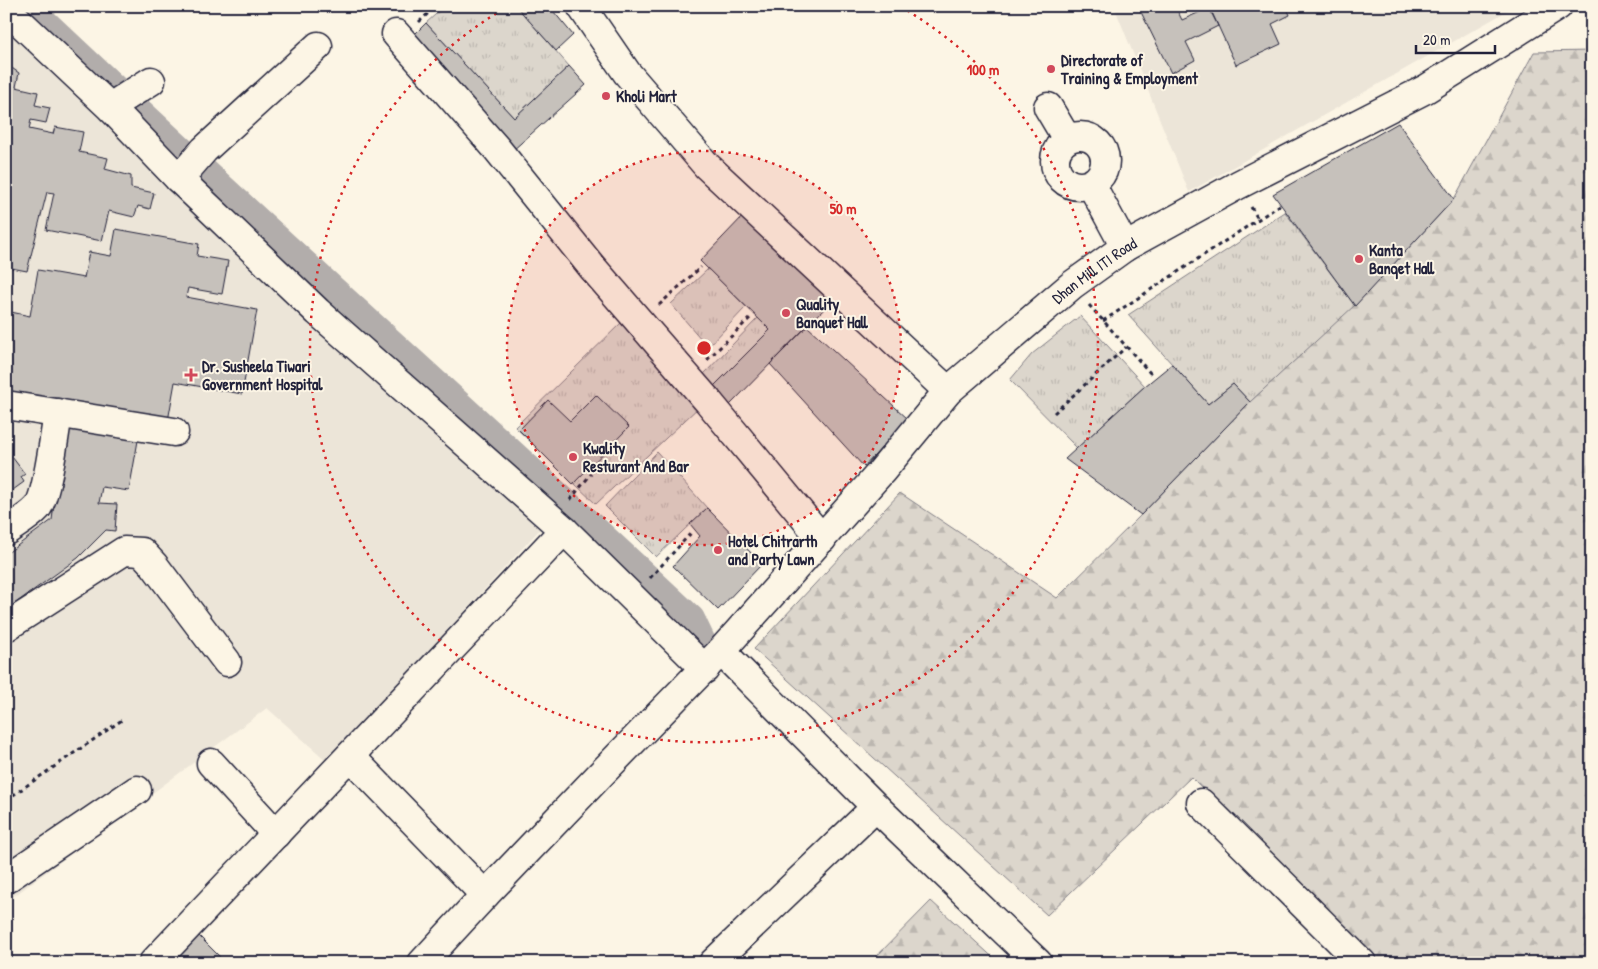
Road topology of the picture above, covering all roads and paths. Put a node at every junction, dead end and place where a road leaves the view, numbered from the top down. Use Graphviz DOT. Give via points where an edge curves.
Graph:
graph roads {
  1 [pos="581,6"];
  2 [pos="1558,6"];
  3 [pos="6,9"];
  4 [pos="396,34"];
  5 [pos="318,46"];
  6 [pos="1048,107"];
  7 [pos="1067,139"];
  8 [pos="191,166"];
  9 [pos="1091,184"];
  10 [pos="1280,205"];
  11 [pos="1125,247"];
  12 [pos="701,267"];
  13 [pos="1072,285"];
  14 [pos="665,311"];
  15 [pos="750,318"];
  16 [pos="1103,321"];
  17 [pos="1126,347"];
  18 [pos="702,352"];
  19 [pos="708,359"];
  20 [pos="1152,375"];
  21 [pos="688,378"];
  22 [pos="948,392"];
  23 [pos="6,405"];
  24 [pos="58,413"];
  25 [pos="1054,413"];
  26 [pos="174,432"];
  27 [pos="591,474"];
  28 [pos="579,489"];
  29 [pos="564,530"];
  30 [pos="6,531"];
  31 [pos="691,533"];
  32 [pos="822,539"];
  33 [pos="648,581"];
  34 [pos="6,627"];
  35 [pos="713,660"];
  36 [pos="227,662"];
  37 [pos="122,720"];
  38 [pos="350,756"];
  39 [pos="211,763"];
  40 [pos="137,790"];
  41 [pos="6,800"];
  42 [pos="1201,803"];
  43 [pos="876,806"];
  44 [pos="276,834"];
  45 [pos="6,879"];
  46 [pos="485,895"];
  47 [pos="153,963"];
  48 [pos="422,963"];
  49 [pos="713,963"];
  50 [pos="1038,963"];
  51 [pos="1362,963"];
  1 -- 22 [label="street" via="627,73 707,166"];
  2 -- 11 [label="street, Dhan Mill ITI Road" via="1426,89"];
  3 -- 8 [label="street" via="131,95"];
  4 -- 21 [label="street" via="497,149 592,267"];
  5 -- 8 [label="street"];
  6 -- 7 [label="street"];
  7 -- 9 [label="street" via="1056,152 1054,161 1060,177 1074,186"];
  7 -- 9 [label="street" via="1083,136 1103,149 1103,173"];
  8 -- 29 [label="street" via="318,312"];
  9 -- 11 [label="street"];
  10 -- 16 [label="path"];
  11 -- 13 [label="street, Dhan Mill ITI Road"];
  12 -- 14 [label="path" via="659,305"];
  13 -- 16 [label="path"];
  13 -- 22 [label="street, Dhan Mill ITI Road"];
  15 -- 19 [label="path"];
  16 -- 17 [label="path"];
  17 -- 20 [label="path"];
  17 -- 25 [label="path"];
  18 -- 19 [label="path"];
  19 -- 21 [label="path"];
  21 -- 32 [label="street"];
  22 -- 32 [label="street, Dhan Mill ITI Road"];
  23 -- 24 [label="street"];
  24 -- 26 [label="street"];
  24 -- 30 [label="street" via="41,501 37,508"];
  27 -- 28 [label="path"];
  29 -- 35 [label="street"];
  29 -- 38 [label="street"];
  31 -- 33 [label="path"];
  32 -- 35 [label="street, Dhan Mill ITI Road"];
  34 -- 36 [label="street" via="124,551 142,552"];
  35 -- 43 [label="street"];
  35 -- 46 [label="street, Dhan Mill ITI Road"];
  37 -- 41 [label="path"];
  38 -- 44 [label="street"];
  38 -- 46 [label="street"];
  39 -- 44 [label="street"];
  40 -- 45 [label="street"];
  42 -- 51 [label="street"];
  43 -- 49 [label="street"];
  43 -- 50 [label="street"];
  44 -- 47 [label="street"];
  46 -- 48 [label="street, Dhan Mill ITI Road"];
}
